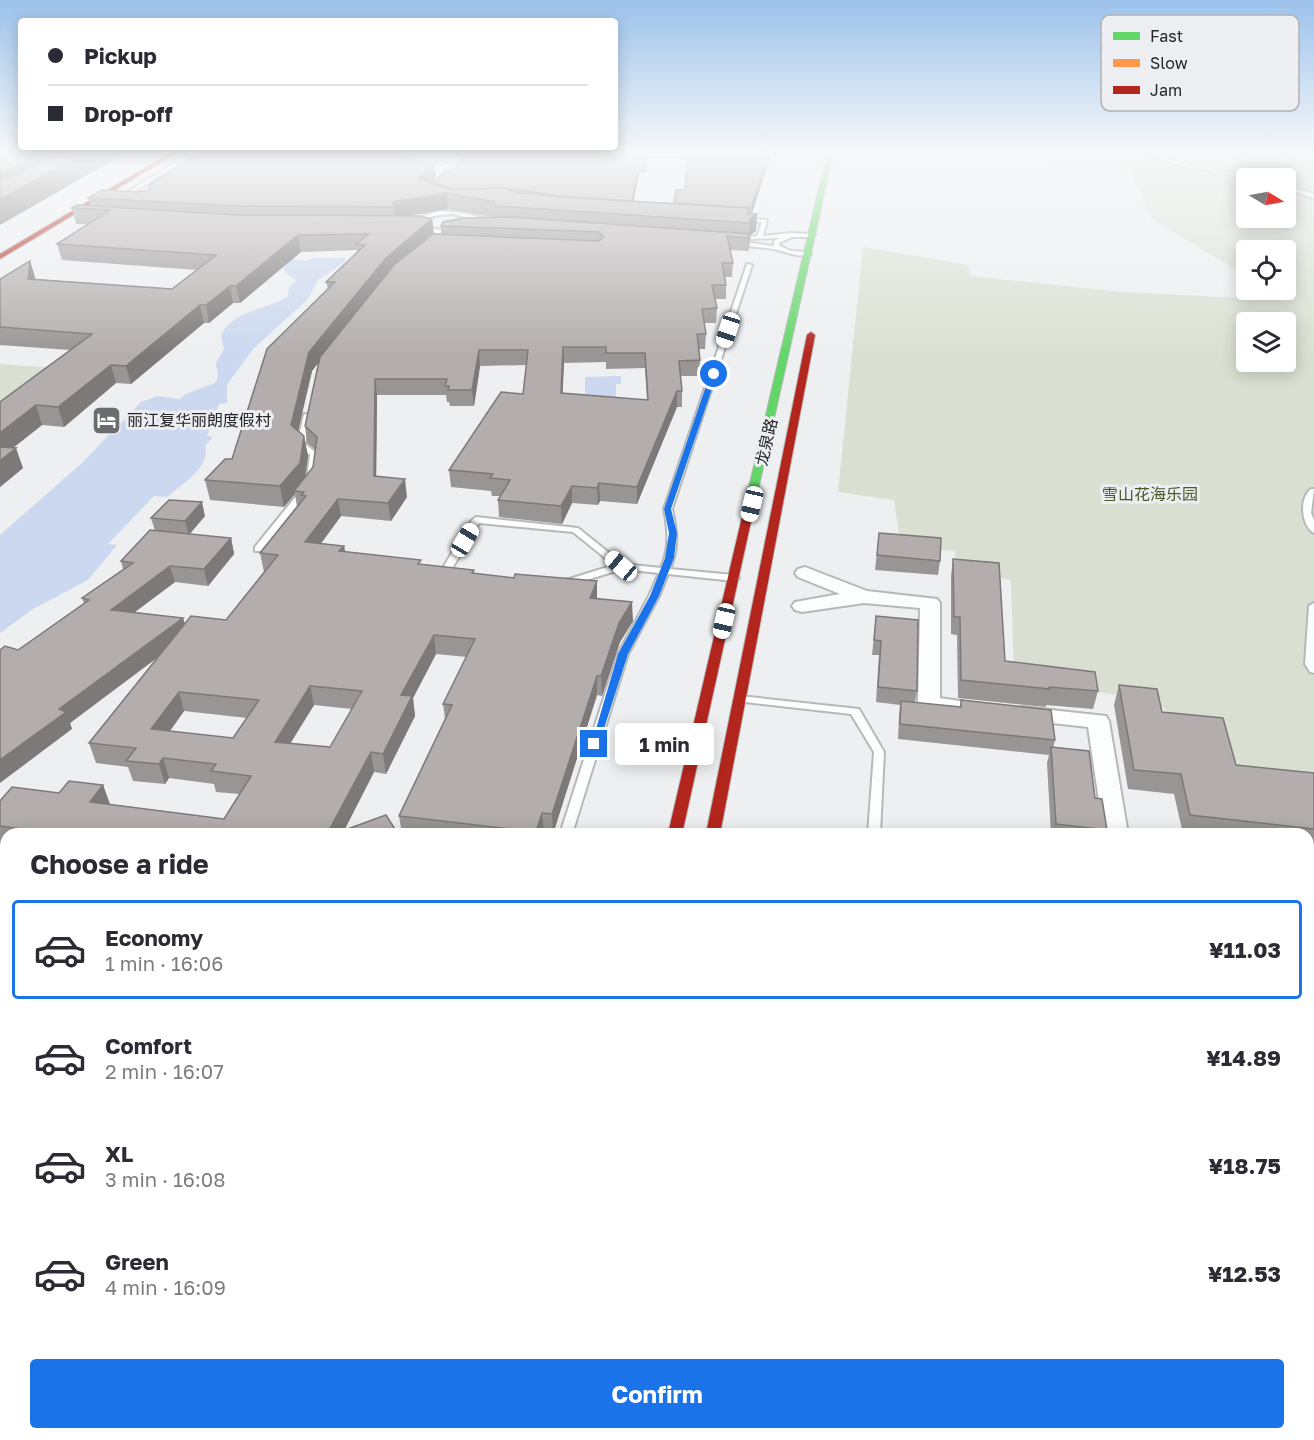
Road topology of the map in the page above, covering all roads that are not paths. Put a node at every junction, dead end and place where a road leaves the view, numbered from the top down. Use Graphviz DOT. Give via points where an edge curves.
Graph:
graph roads {
  1 [pos="39,221"];
  2 [pos="66,221"];
  3 [pos="418,221"];
  4 [pos="471,221"];
  5 [pos="485,221"];
  6 [pos="765,221"];
  7 [pos="815,221"];
  8 [pos="410,226"];
  9 [pos="420,227"];
  10 [pos="464,227"];
  11 [pos="441,231"];
  12 [pos="785,236"];
  13 [pos="812,236"];
  14 [pos="726,237"];
  15 [pos="759,238"];
  16 [pos="436,240"];
  17 [pos="732,243"];
  18 [pos="0,244"];
  19 [pos="780,249"];
  20 [pos="808,254"];
  21 [pos="0,257"];
  22 [pos="749,265"];
  23 [pos="814,319"];
  24 [pos="310,403"];
  25 [pos="1314,491"];
  26 [pos="1314,530"];
  27 [pos="258,549"];
  28 [pos="621,566"];
  29 [pos="665,571"];
  30 [pos="805,573"];
  31 [pos="734,578"];
  32 [pos="864,597"];
  33 [pos="801,606"];
  34 [pos="1314,606"];
  35 [pos="1314,670"];
  36 [pos="740,699"];
  37 [pos="974,709"];
  38 [pos="997,711"];
  39 [pos="568,828"];
  40 [pos="676,828"];
  41 [pos="714,828"];
  42 [pos="874,828"];
  43 [pos="1115,828"];
  1 -- 18 [label="main road"];
  2 -- 21 [label="main road"];
  3 -- 9 [label="lane"];
  4 -- 10 [label="lane"];
  5 -- 10 [label="lane" via="492,223"];
  6 -- 15 [label="lane"];
  7 -- 13 [label="main road, 龙泉路"];
  8 -- 9 [label="lane"];
  9 -- 11 [label="lane"];
  10 -- 11 [label="lane"];
  11 -- 16 [label="lane"];
  12 -- 13 [label="lane"];
  12 -- 15 [label="lane"];
  12 -- 19 [label="lane" via="776,242"];
  13 -- 20 [label="main road, 龙泉路"];
  14 -- 15 [label="lane"];
  17 -- 19 [label="lane"];
  19 -- 20 [label="lane"];
  20 -- 31 [label="main road, 龙泉路"];
  22 -- 29 [label="lane" via="668,509 673,533"];
  23 -- 36 [label="main road, 龙泉路"];
  24 -- 27 [label="lane" via="301,445 314,454 310,484"];
  25 -- 26 [label="lane" via="1307,513"];
  28 -- 28 [label="lane" via="545,590 441,579 476,520 575,530"];
  28 -- 29 [label="lane"];
  29 -- 31 [label="lane"];
  29 -- 39 [label="lane" via="623,654"];
  30 -- 32 [label="street"];
  31 -- 40 [label="main road, 龙泉路"];
  32 -- 33 [label="street"];
  32 -- 37 [label="street" via="930,603 929,704"];
  34 -- 35 [label="lane" via="1310,664"];
  36 -- 41 [label="main road, 龙泉路"];
  36 -- 42 [label="lane" via="855,711 879,752"];
  38 -- 43 [label="street" via="1098,721"];
}
